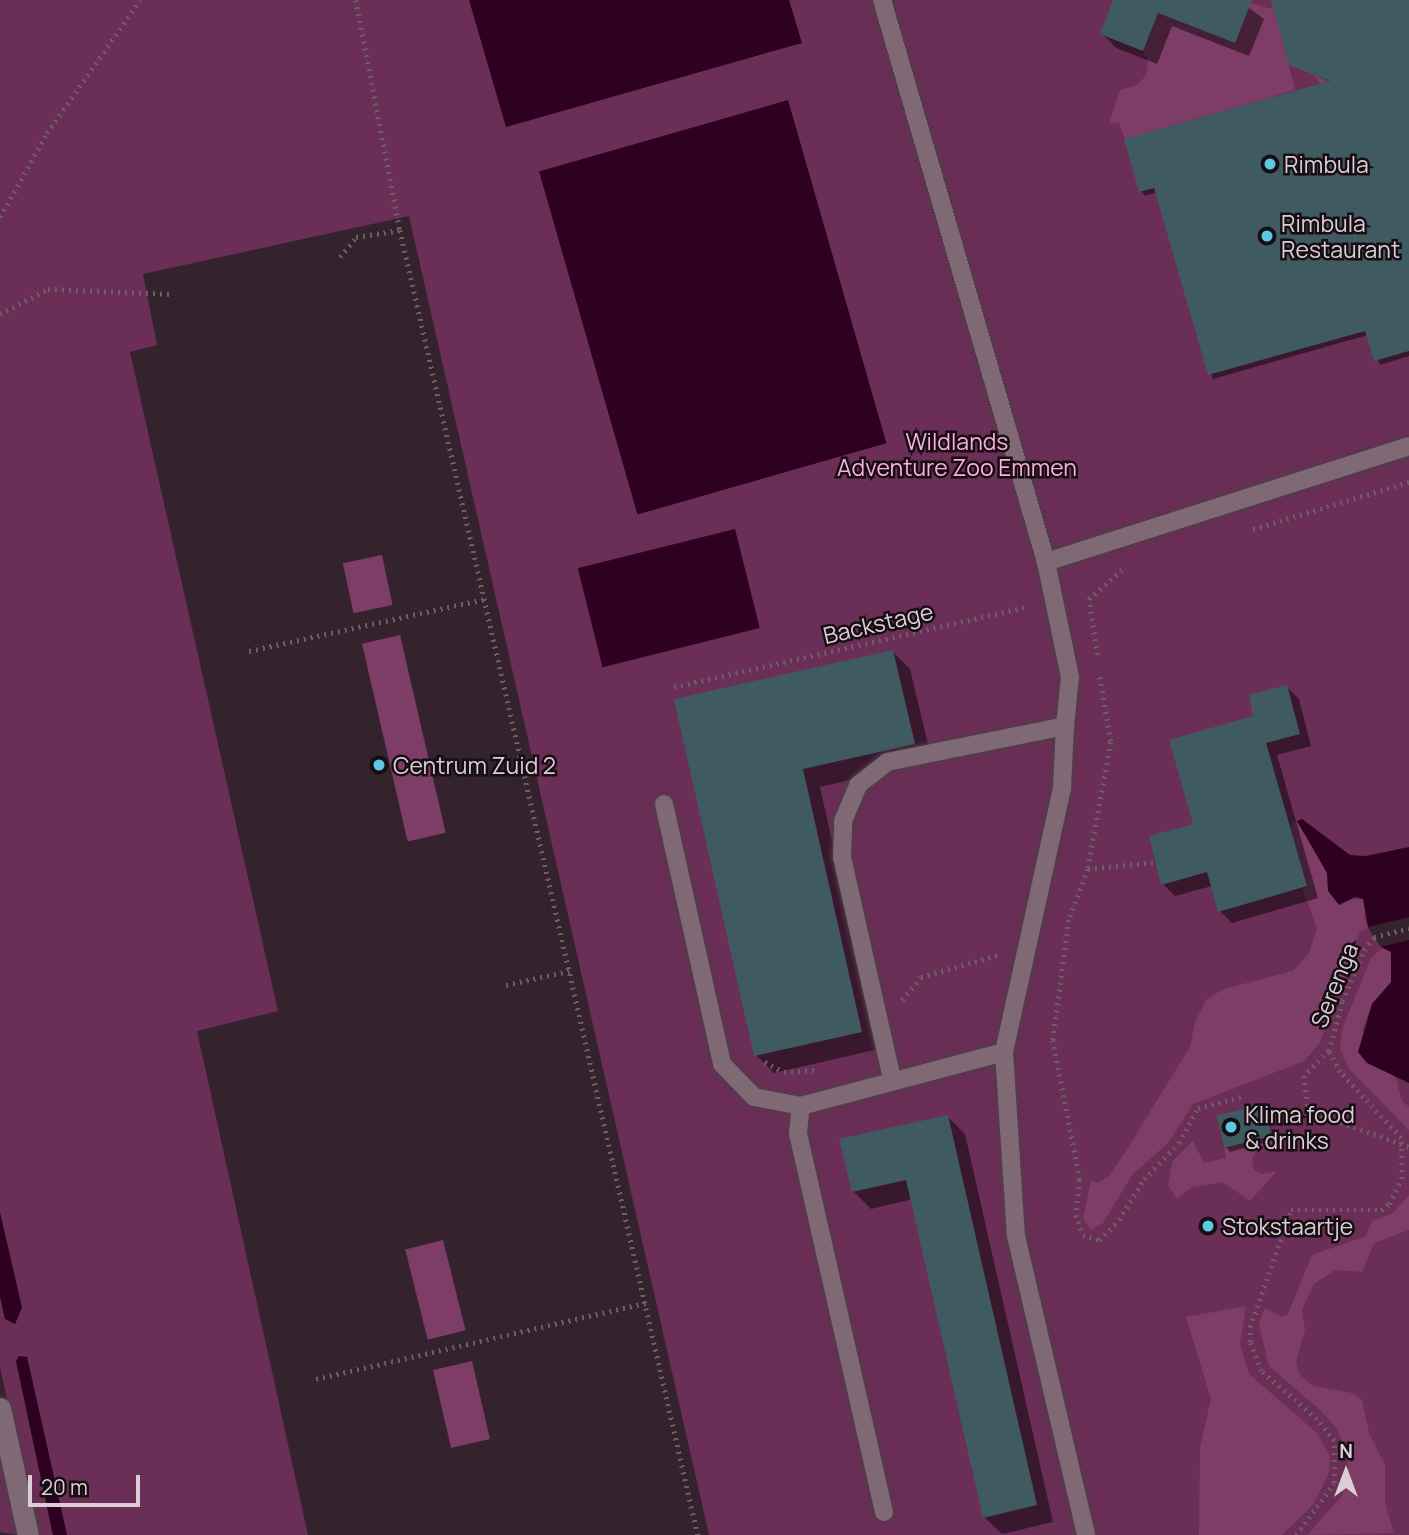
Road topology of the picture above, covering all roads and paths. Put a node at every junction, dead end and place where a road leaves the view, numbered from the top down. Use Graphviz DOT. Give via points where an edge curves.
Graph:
graph roads {
  1 [pos="140,0"];
  2 [pos="356,0"];
  3 [pos="882,0"];
  4 [pos="0,216"];
  5 [pos="400,230"];
  6 [pos="340,257"];
  7 [pos="171,294"];
  8 [pos="0,314"];
  9 [pos="1409,446"];
  10 [pos="1409,482"];
  11 [pos="1241,532"];
  12 [pos="1046,562"];
  13 [pos="1138,562"];
  14 [pos="485,599"];
  15 [pos="1089,599"];
  16 [pos="1054,601"];
  17 [pos="249,652"];
  18 [pos="1098,659"];
  19 [pos="1100,671"];
  20 [pos="674,687"];
  21 [pos="1065,726"];
  22 [pos="664,804"];
  23 [pos="1156,862"];
  24 [pos="1088,869"];
  25 [pos="1035,915"];
  26 [pos="1069,920"];
  27 [pos="1409,928"];
  28 [pos="1000,944"];
  29 [pos="569,971"];
  30 [pos="506,985"];
  31 [pos="883,1024"];
  32 [pos="1329,1051"];
  33 [pos="1004,1052"];
  34 [pos="765,1062"];
  35 [pos="821,1070"];
  36 [pos="892,1079"];
  37 [pos="1245,1096"];
  38 [pos="801,1106"];
  39 [pos="1403,1144"];
  40 [pos="1409,1147"];
  41 [pos="645,1303"];
  42 [pos="316,1379"];
  43 [pos="0,1408"];
  44 [pos="884,1511"];
  45 [pos="28,1535"];
  46 [pos="698,1535"];
  47 [pos="1086,1535"];
  48 [pos="1296,1535"];
  1 -- 4 [label="path" via="47,133"];
  2 -- 5 [label="path"];
  3 -- 12 [label="lane"];
  5 -- 6 [label="path" via="356,237"];
  5 -- 14 [label="path"];
  7 -- 8 [label="path" via="48,289"];
  9 -- 12 [label="lane"];
  10 -- 11 [label="path"];
  12 -- 16 [label="lane"];
  13 -- 15 [label="path" via="1125,566"];
  14 -- 17 [label="path"];
  14 -- 29 [label="path"];
  15 -- 16 [label="path, Backstage" via="1078,596"];
  15 -- 18 [label="path"];
  16 -- 20 [label="path, Backstage"];
  16 -- 21 [label="lane" via="1070,677"];
  19 -- 24 [label="path" via="1111,742"];
  21 -- 25 [label="lane" via="1062,789"];
  21 -- 31 [label="lane" via="887,762 858,785 842,821 842,858"];
  22 -- 38 [label="lane" via="722,1064 754,1097"];
  23 -- 24 [label="path"];
  24 -- 26 [label="path"];
  25 -- 26 [label="path"];
  25 -- 33 [label="lane"];
  26 -- 37 [label="path" via="1053,1041 1080,1180 1076,1215 1083,1235 1099,1240 1119,1220 1144,1179 1179,1143 1198,1108"];
  27 -- 32 [label="path, Serenga" via="1374,936 1342,1001"];
  28 -- 31 [label="path" via="998,956 921,977"];
  29 -- 30 [label="path"];
  29 -- 41 [label="path"];
  31 -- 36 [label="lane"];
  32 -- 39 [label="path, Serenga" via="1340,1072 1392,1126"];
  32 -- 39 [label="path" via="1304,1076 1308,1110"];
  33 -- 36 [label="lane"];
  33 -- 47 [label="lane" via="1016,1236"];
  34 -- 35 [label="path" via="784,1072"];
  36 -- 38 [label="lane"];
  38 -- 44 [label="lane" via="799,1133"];
  39 -- 40 [label="path"];
  39 -- 48 [label="path" via="1402,1179 1389,1204 1373,1212 1291,1210 1254,1309 1250,1342 1261,1371 1317,1419 1334,1441 1337,1456 1328,1495"];
  41 -- 42 [label="path"];
  41 -- 46 [label="path"];
  43 -- 45 [label="street"];
}
